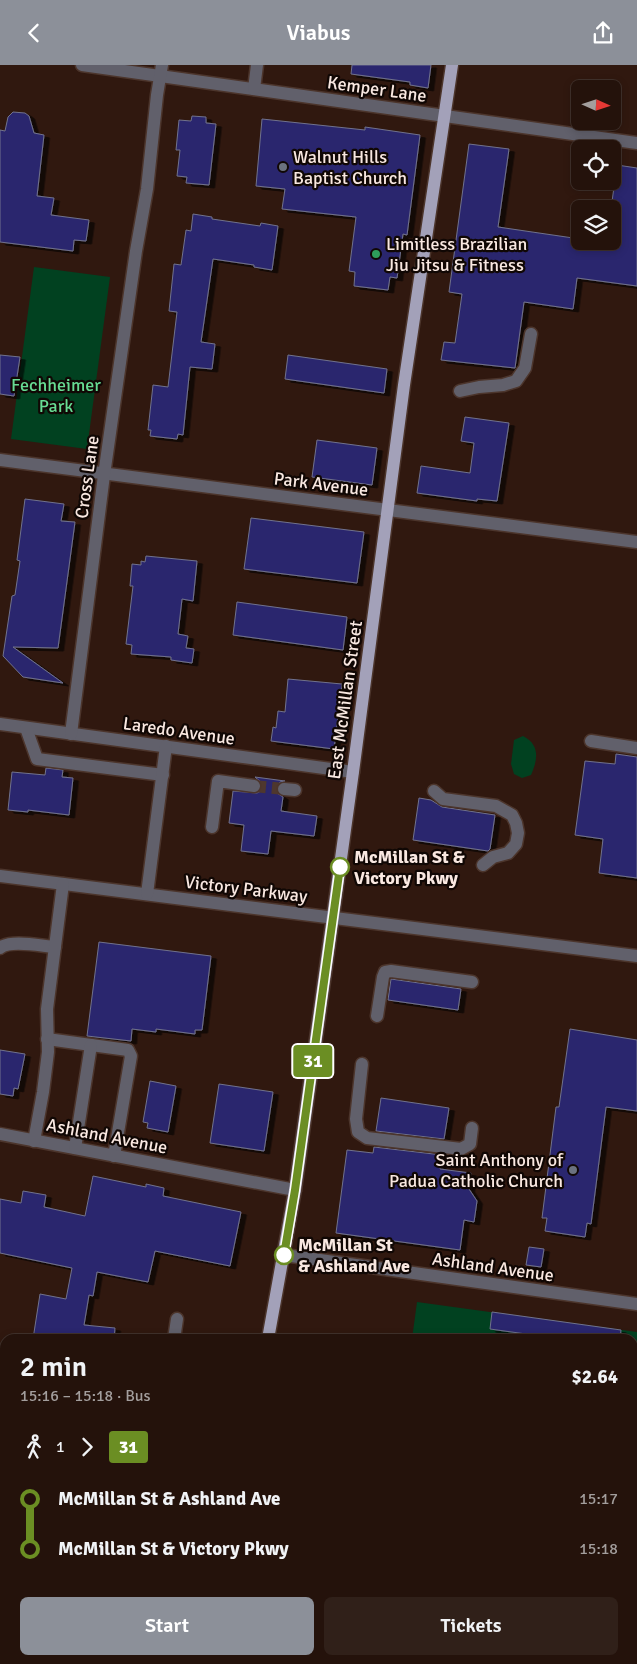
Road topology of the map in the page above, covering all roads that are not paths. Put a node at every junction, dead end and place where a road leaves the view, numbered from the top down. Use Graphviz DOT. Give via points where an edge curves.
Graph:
graph roads {
  1 [pos="82,65"];
  2 [pos="257,65"];
  3 [pos="452,65"];
  4 [pos="107,67"];
  5 [pos="126,68"];
  6 [pos="161,70"];
  7 [pos="254,89"];
  8 [pos="444,115"];
  9 [pos="637,143"];
  10 [pos="531,334"];
  11 [pos="460,391"];
  12 [pos="0,460"];
  13 [pos="104,475"];
  14 [pos="387,510"];
  15 [pos="637,542"];
  16 [pos="0,724"];
  17 [pos="26,728"];
  18 [pos="71,734"];
  19 [pos="591,741"];
  20 [pos="166,747"];
  21 [pos="637,748"];
  22 [pos="353,772"];
  23 [pos="162,775"];
  24 [pos="254,786"];
  25 [pos="434,791"];
  26 [pos="212,827"];
  27 [pos="483,865"];
  28 [pos="0,876"];
  29 [pos="63,884"];
  30 [pos="147,894"];
  31 [pos="332,917"];
  32 [pos="55,947"];
  33 [pos="0,948"];
  34 [pos="637,956"];
  35 [pos="472,982"];
  36 [pos="377,1017"];
  37 [pos="48,1039"];
  38 [pos="91,1045"];
  39 [pos="362,1064"];
  40 [pos="472,1128"];
  41 [pos="0,1134"];
  42 [pos="34,1141"];
  43 [pos="75,1148"];
  44 [pos="114,1156"];
  45 [pos="295,1190"];
  46 [pos="284,1255"];
  47 [pos="637,1304"];
  48 [pos="177,1319"];
  49 [pos="175,1334"];
  50 [pos="269,1334"];
  1 -- 4 [label="street, Kemper Lane"];
  2 -- 7 [label="street"];
  3 -- 8 [label="main road, East McMillan Street"];
  4 -- 5 [label="street, Kemper Lane"];
  5 -- 6 [label="street, Kemper Lane"];
  6 -- 7 [label="street, Kemper Lane"];
  6 -- 13 [label="street, Cross Lane" via="147,189"];
  7 -- 8 [label="street, Kemper Lane"];
  8 -- 9 [label="street, Kemper Lane"];
  8 -- 14 [label="main road, East McMillan Street"];
  10 -- 11 [label="street" via="525,368 516,381"];
  12 -- 13 [label="street, Park Avenue"];
  13 -- 14 [label="street, Park Avenue"];
  13 -- 18 [label="street, Cross Lane"];
  14 -- 15 [label="street, Park Avenue"];
  14 -- 22 [label="main road, East McMillan Street"];
  16 -- 17 [label="street, Laredo Avenue"];
  17 -- 18 [label="street, Laredo Avenue"];
  17 -- 23 [label="street" via="37,759"];
  18 -- 20 [label="street, Laredo Avenue"];
  19 -- 21 [label="street"];
  20 -- 22 [label="street, Laredo Avenue"];
  20 -- 23 [label="street"];
  22 -- 31 [label="main road, East McMillan Street"];
  23 -- 30 [label="street"];
  24 -- 26 [label="street" via="218,781"];
  25 -- 27 [label="street" via="443,799 496,806 512,815 518,833 516,844 508,853 493,857"];
  28 -- 29 [label="street, Victory Parkway"];
  29 -- 30 [label="street, Victory Parkway"];
  29 -- 32 [label="street"];
  30 -- 31 [label="street, Victory Parkway"];
  31 -- 34 [label="street, Victory Parkway"];
  31 -- 45 [label="main road, East McMillan Street"];
  32 -- 33 [label="street" via="14,943"];
  32 -- 37 [label="street" via="47,1009"];
  35 -- 36 [label="street" via="385,972"];
  37 -- 38 [label="street"];
  37 -- 42 [label="street"];
  38 -- 43 [label="street"];
  38 -- 44 [label="street" via="128,1050 131,1055"];
  39 -- 40 [label="street" via="356,1119 358,1132 366,1138 461,1149 470,1144"];
  41 -- 42 [label="street, Ashland Avenue"];
  42 -- 43 [label="street, Ashland Avenue"];
  43 -- 44 [label="street, Ashland Avenue"];
  44 -- 45 [label="street, Ashland Avenue"];
  45 -- 46 [label="main road, East McMillan Street"];
  46 -- 47 [label="street, Ashland Avenue"];
  46 -- 50 [label="main road, East McMillan Street"];
  48 -- 49 [label="street"];
}
